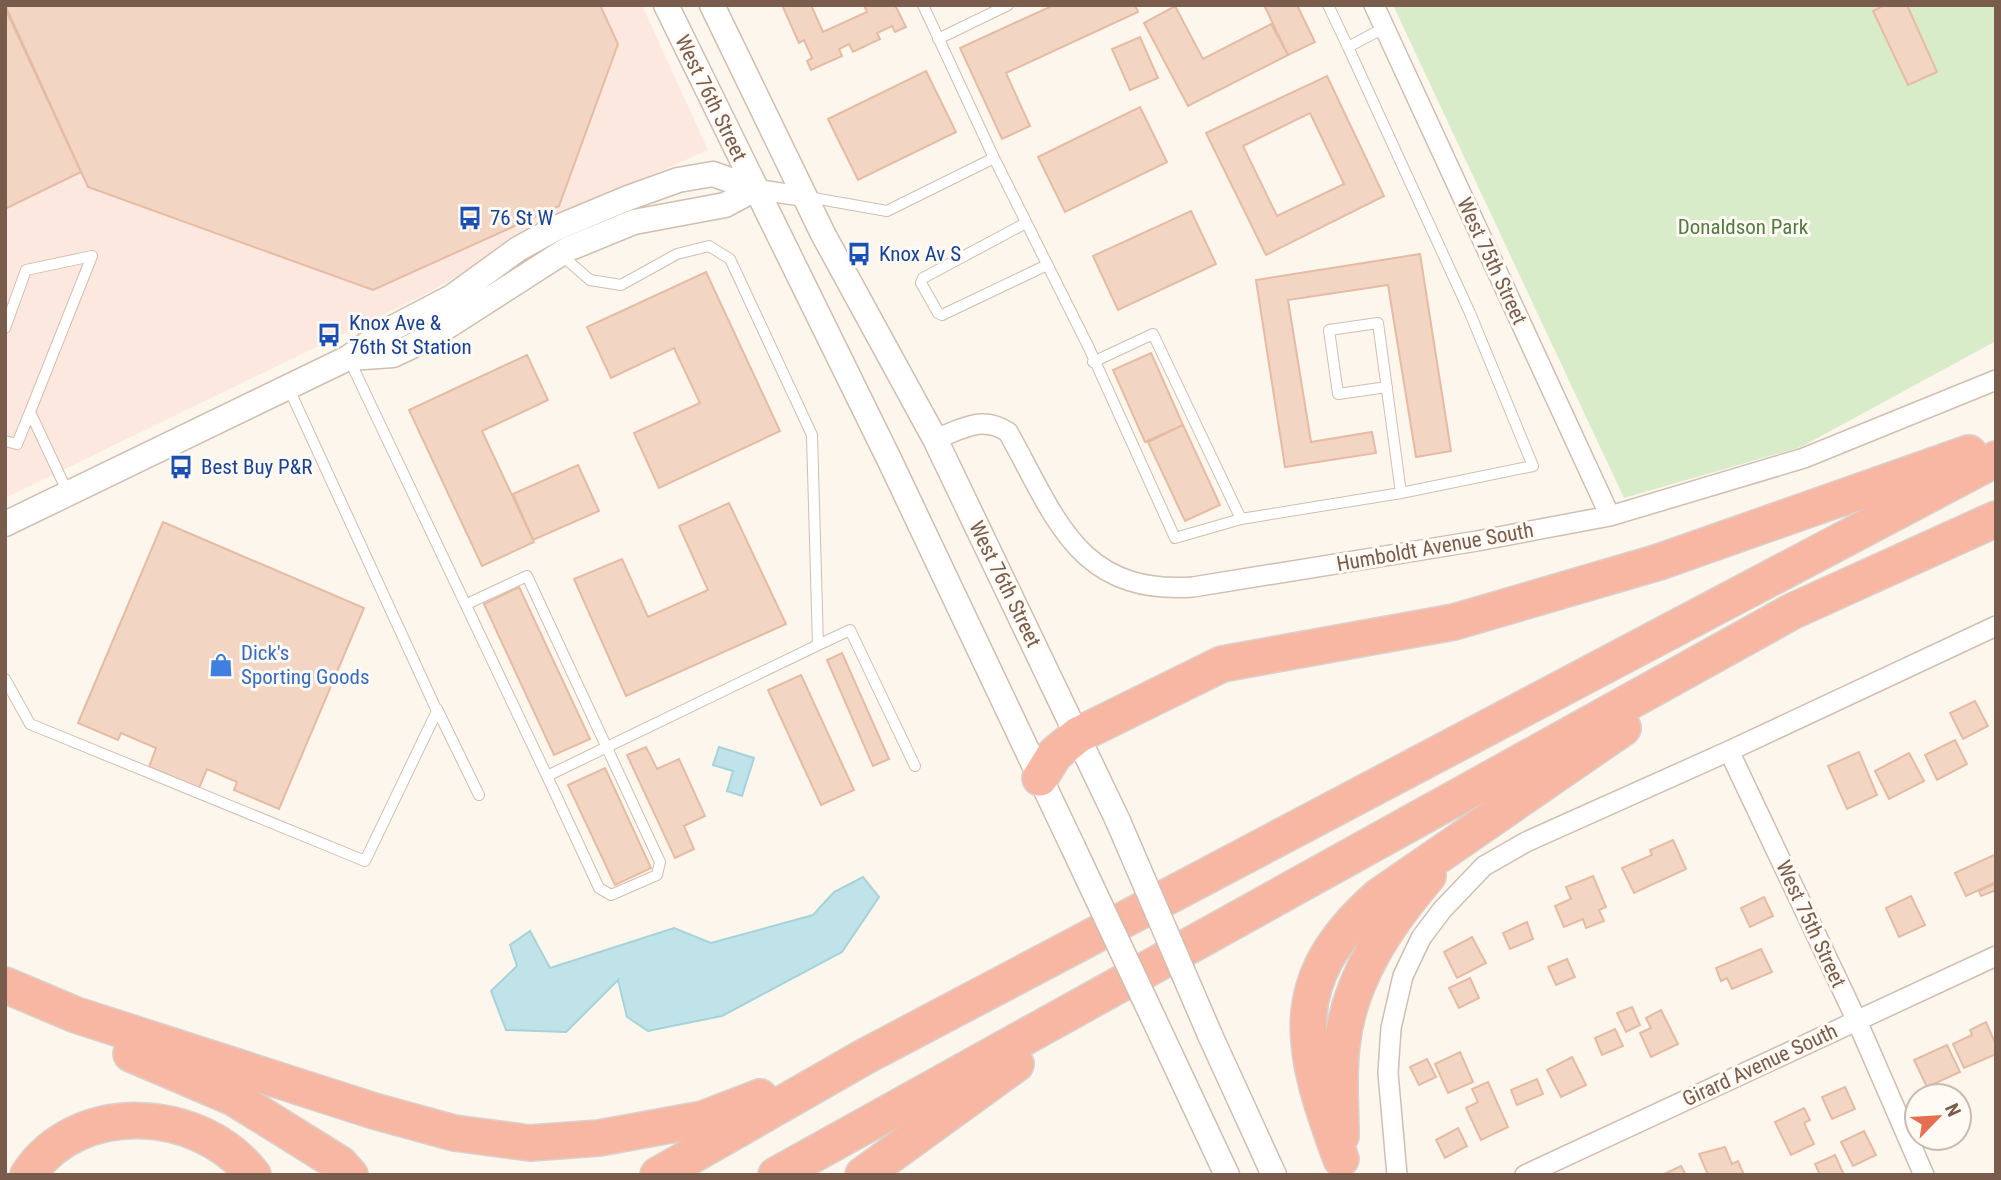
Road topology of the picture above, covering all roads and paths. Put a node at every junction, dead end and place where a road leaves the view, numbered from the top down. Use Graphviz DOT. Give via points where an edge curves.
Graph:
graph roads {
  1 [pos="666,5"];
  2 [pos="712,5"];
  3 [pos="923,5"];
  4 [pos="1008,5"];
  5 [pos="1328,5"];
  6 [pos="1374,5"];
  7 [pos="1384,28"];
  8 [pos="938,39"];
  9 [pos="1348,47"];
  10 [pos="994,158"];
  11 [pos="755,189"];
  12 [pos="807,197"];
  13 [pos="1026,223"];
  14 [pos="549,231"];
  15 [pos="560,254"];
  16 [pos="1048,265"];
  17 [pos="5,328"];
  18 [pos="348,358"];
  19 [pos="1093,362"];
  20 [pos="1996,380"];
  21 [pos="1387,387"];
  22 [pos="288,388"];
  23 [pos="30,412"];
  24 [pos="935,439"];
  25 [pos="5,440"];
  26 [pos="1996,444"];
  27 [pos="1996,459"];
  28 [pos="68,493"];
  29 [pos="1401,493"];
  30 [pos="1610,516"];
  31 [pos="1241,519"];
  32 [pos="1996,519"];
  33 [pos="5,524"];
  34 [pos="467,604"];
  35 [pos="1793,611"];
  36 [pos="1996,626"];
  37 [pos="818,645"];
  38 [pos="5,679"];
  39 [pos="436,709"];
  40 [pos="1078,735"];
  41 [pos="607,747"];
  42 [pos="1730,751"];
  43 [pos="915,766"];
  44 [pos="548,776"];
  45 [pos="1041,778"];
  46 [pos="479,795"];
  47 [pos="1996,956"];
  48 [pos="1136,976"];
  49 [pos="17,991"];
  50 [pos="1857,1021"];
  51 [pos="864,1057"];
  52 [pos="1341,1167"];
  53 [pos="28,1175"];
  54 [pos="253,1175"];
  55 [pos="350,1175"];
  56 [pos="658,1175"];
  57 [pos="776,1175"];
  58 [pos="863,1175"];
  59 [pos="1227,1175"];
  60 [pos="1274,1175"];
  61 [pos="1397,1175"];
  62 [pos="1525,1175"];
  63 [pos="1924,1175"];
  1 -- 11 [label="street, West 76th Street"];
  2 -- 12 [label="street, West 76th Street"];
  3 -- 8 [label="lane"];
  4 -- 8 [label="lane"];
  5 -- 9 [label="lane"];
  6 -- 7 [label="street, West 75th Street"];
  7 -- 9 [label="lane"];
  7 -- 30 [label="street, West 75th Street"];
  8 -- 10 [label="lane"];
  9 -- 29 [label="lane" via="1470,313 1533,466"];
  10 -- 12 [label="lane" via="887,211"];
  10 -- 13 [label="lane"];
  11 -- 12 [label="street"];
  11 -- 14 [label="street" via="713,174 678,180"];
  11 -- 15 [label="street" via="725,205 634,222"];
  11 -- 45 [label="street, West 76th Street"];
  12 -- 24 [label="street, West 76th Street"];
  13 -- 16 [label="lane"];
  13 -- 16 [label="lane" via="921,283 942,315"];
  14 -- 15 [label="lane"];
  14 -- 18 [label="street" via="452,297 383,333"];
  15 -- 18 [label="street" via="431,337 393,355"];
  15 -- 37 [label="lane" via="590,280 621,285 677,254 709,246 730,259 812,435"];
  16 -- 19 [label="lane"];
  17 -- 23 [label="lane" via="26,270 92,256"];
  18 -- 22 [label="street"];
  18 -- 34 [label="lane"];
  19 -- 31 [label="lane" via="1175,538"];
  19 -- 31 [label="lane" via="1153,334"];
  20 -- 30 [label="street, Humboldt Avenue South" via="1804,458"];
  21 -- 21 [label="lane" via="1378,323 1329,330 1338,394"];
  21 -- 29 [label="lane"];
  22 -- 28 [label="street"];
  22 -- 39 [label="lane"];
  23 -- 25 [label="lane" via="17,444"];
  23 -- 28 [label="lane"];
  24 -- 30 [label="street, Humboldt Avenue South" via="980,423 993,423 1008,432 1071,541 1090,561 1133,584 1159,589"];
  24 -- 40 [label="street, West 76th Street"];
  26 -- 40 [label="highway" via="1659,562 1454,622 1222,664"];
  27 -- 51 [label="highway"];
  28 -- 33 [label="street"];
  29 -- 31 [label="lane"];
  32 -- 35 [label="highway"];
  34 -- 41 [label="lane" via="527,576"];
  34 -- 44 [label="lane"];
  35 -- 48 [label="highway"];
  35 -- 52 [label="highway" via="1378,897 1350,922 1329,949 1309,1013 1309,1055"];
  36 -- 42 [label="street"];
  37 -- 41 [label="lane"];
  37 -- 43 [label="lane" via="850,630"];
  38 -- 39 [label="lane" via="30,724 365,860"];
  39 -- 46 [label="lane"];
  40 -- 45 [label="highway" via="1055,754"];
  40 -- 60 [label="street, West 76th Street, bridge"];
  41 -- 44 [label="lane"];
  41 -- 44 [label="lane" via="660,862 657,875 611,895 599,888"];
  42 -- 50 [label="street, West 75th Street"];
  42 -- 61 [label="street" via="1503,854 1475,874 1442,910 1421,938 1403,976 1391,1028 1388,1073"];
  45 -- 59 [label="street, West 76th Street, bridge"];
  47 -- 50 [label="street, Girard Avenue South"];
  48 -- 57 [label="highway"];
  48 -- 58 [label="highway"];
  49 -- 51 [label="highway" via="374,1111 454,1133 530,1143 599,1138 703,1119"];
  49 -- 55 [label="highway" via="42,1021 234,1098 340,1164"];
  50 -- 62 [label="street, Girard Avenue South"];
  50 -- 63 [label="street, West 75th Street"];
  51 -- 56 [label="highway"];
  53 -- 54 [label="highway" via="37,1161 62,1141 93,1127 130,1120 164,1122 198,1132 232,1152"];
}
